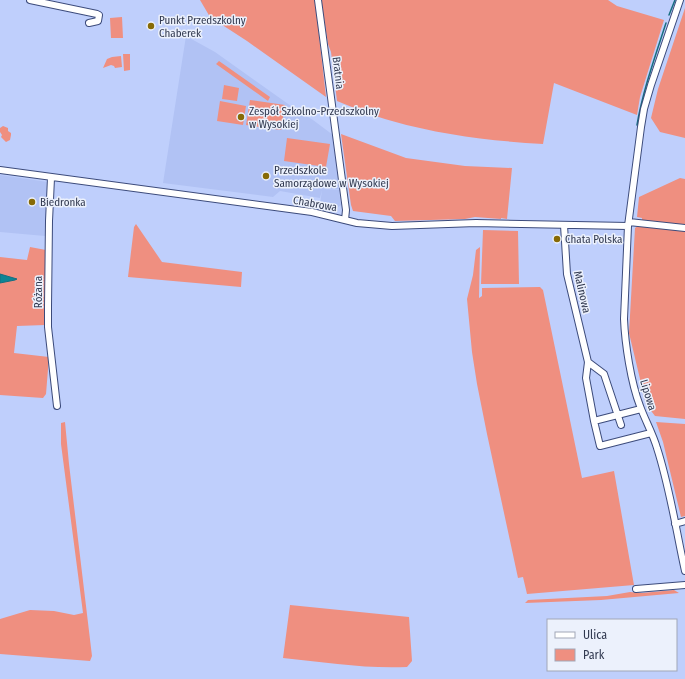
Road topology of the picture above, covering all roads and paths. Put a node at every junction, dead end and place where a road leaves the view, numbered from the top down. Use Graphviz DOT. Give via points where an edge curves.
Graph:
graph roads {
  1 [pos="30,0"];
  2 [pos="318,0"];
  3 [pos="680,0"];
  4 [pos="89,22"];
  5 [pos="0,170"];
  6 [pos="51,178"];
  7 [pos="345,220"];
  8 [pos="629,223"];
  9 [pos="564,225"];
  10 [pos="685,228"];
  11 [pos="588,362"];
  12 [pos="57,406"];
  13 [pos="641,409"];
  14 [pos="618,415"];
  15 [pos="594,421"];
  16 [pos="621,425"];
  17 [pos="651,433"];
  18 [pos="685,521"];
  19 [pos="675,524"];
  20 [pos="685,571"];
  21 [pos="685,585"];
  22 [pos="636,590"];
  1 -- 4 [label="street" via="99,16 98,21"];
  2 -- 7 [label="street, Bratnia" via="346,210"];
  3 -- 8 [label="street, Lipowa" via="644,109"];
  5 -- 6 [label="street, Chabrowa"];
  6 -- 7 [label="street, Chabrowa" via="312,212"];
  6 -- 12 [label="street, Różana" via="48,307"];
  7 -- 9 [label="street, Chabrowa" via="392,226"];
  8 -- 9 [label="street, Chabrowa"];
  8 -- 10 [label="street, Chabrowa"];
  8 -- 13 [label="street, Lipowa" via="625,334 635,391"];
  9 -- 11 [label="street, Malinowa" via="567,274"];
  11 -- 14 [label="street" via="604,374"];
  11 -- 15 [label="street, Malinowa" via="586,378"];
  13 -- 14 [label="street"];
  13 -- 17 [label="street, Lipowa"];
  14 -- 15 [label="street"];
  14 -- 16 [label="street"];
  15 -- 17 [label="street, Malinowa" via="600,446"];
  17 -- 19 [label="street, Lipowa" via="660,457"];
  18 -- 19 [label="street"];
  19 -- 20 [label="street, Lipowa"];
  21 -- 22 [label="street"];
}
